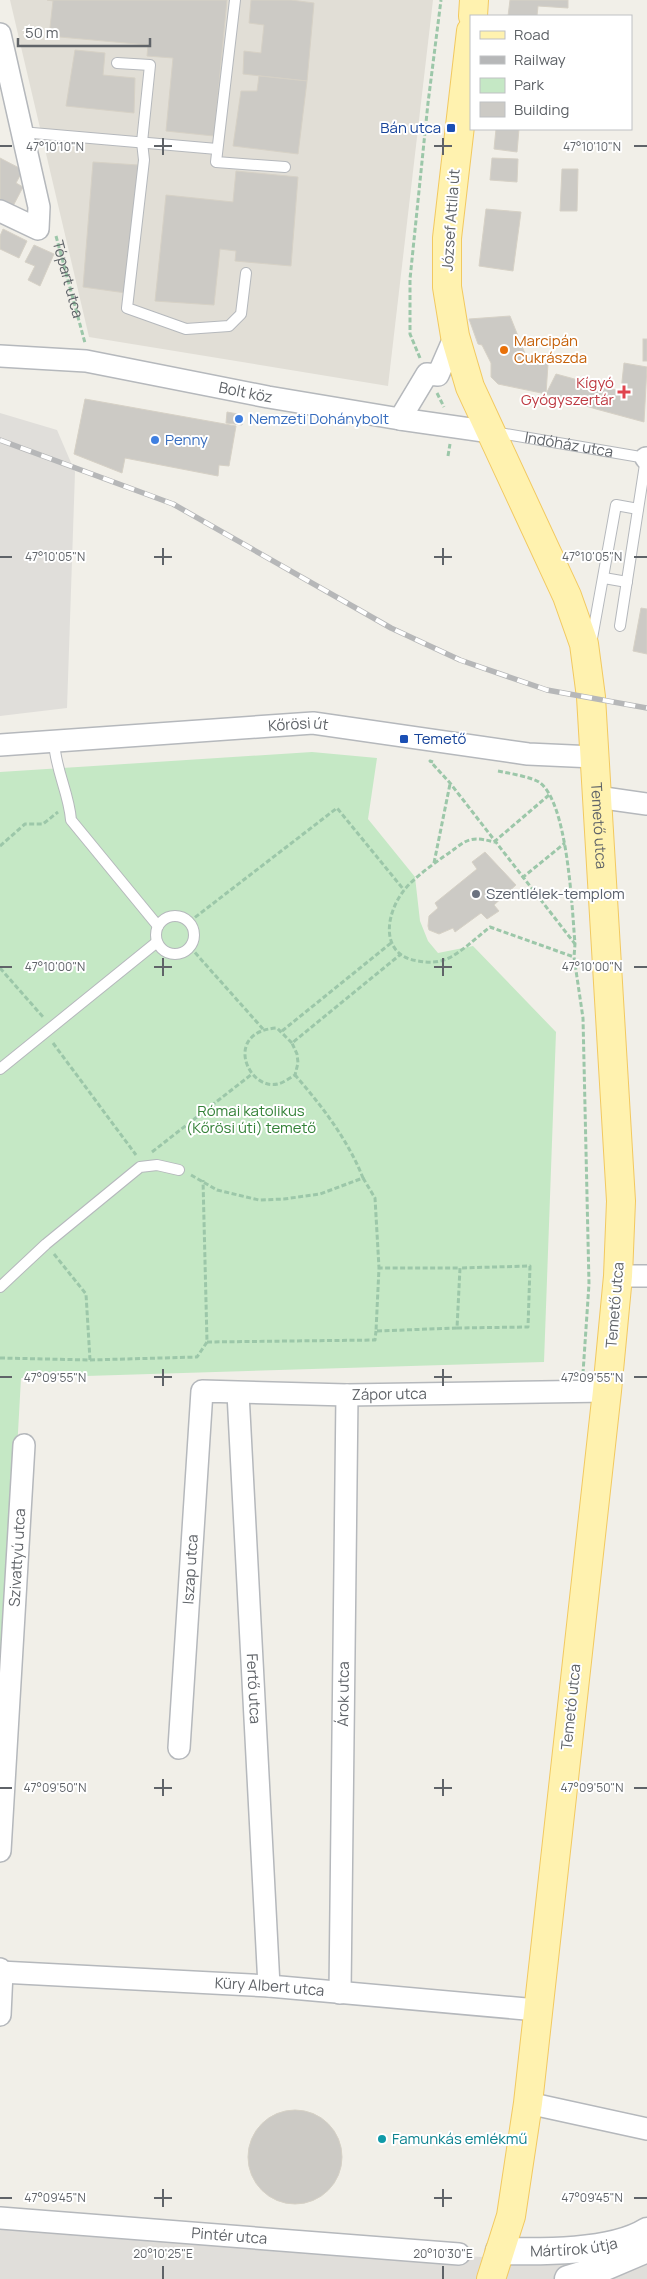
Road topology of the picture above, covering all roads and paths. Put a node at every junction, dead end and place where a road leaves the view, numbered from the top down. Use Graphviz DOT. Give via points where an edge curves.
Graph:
graph roads {
  1 [pos="235,0"];
  2 [pos="441,0"];
  3 [pos="474,0"];
  4 [pos="473,15"];
  5 [pos="0,34"];
  6 [pos="470,40"];
  7 [pos="117,62"];
  8 [pos="21,132"];
  9 [pos="142,142"];
  10 [pos="218,149"];
  11 [pos="285,166"];
  12 [pos="0,211"];
  13 [pos="38,229"];
  14 [pos="246,273"];
  15 [pos="455,336"];
  16 [pos="0,356"];
  17 [pos="86,361"];
  18 [pos="427,374"];
  19 [pos="400,420"];
  20 [pos="452,427"];
  21 [pos="491,432"];
  22 [pos="647,458"];
  23 [pos="638,509"];
  24 [pos="604,578"];
  25 [pos="627,582"];
  26 [pos="620,626"];
  27 [pos="588,663"];
  28 [pos="54,742"];
  29 [pos="0,745"];
  30 [pos="594,757"];
  31 [pos="438,762"];
  32 [pos="491,770"];
  33 [pos="450,783"];
  34 [pos="549,795"];
  35 [pos="598,797"];
  36 [pos="69,804"];
  37 [pos="647,804"];
  38 [pos="494,842"];
  39 [pos="565,842"];
  40 [pos="0,846"];
  41 [pos="434,863"];
  42 [pos="522,878"];
  43 [pos="404,890"];
  44 [pos="189,922"];
  45 [pos="158,926"];
  46 [pos="157,942"];
  47 [pos="391,943"];
  48 [pos="575,944"];
  49 [pos="190,947"];
  50 [pos="401,954"];
  51 [pos="574,957"];
  52 [pos="0,968"];
  53 [pos="263,1029"];
  54 [pos="48,1030"];
  55 [pos="282,1031"];
  56 [pos="292,1043"];
  57 [pos="0,1069"];
  58 [pos="252,1074"];
  59 [pos="295,1075"];
  60 [pos="140,1161"];
  61 [pos="179,1170"];
  62 [pos="130,1176"];
  63 [pos="363,1178"];
  64 [pos="203,1180"];
  65 [pos="46,1244"];
  66 [pos="379,1268"];
  67 [pos="460,1268"];
  68 [pos="618,1276"];
  69 [pos="647,1276"];
  70 [pos="0,1287"];
  71 [pos="458,1328"];
  72 [pos="376,1331"];
  73 [pos="207,1342"];
  74 [pos="0,1358"];
  75 [pos="90,1360"];
  76 [pos="202,1391"];
  77 [pos="594,1391"];
  78 [pos="238,1393"];
  79 [pos="347,1395"];
  80 [pos="24,1445"];
  81 [pos="179,1748"];
  82 [pos="0,1851"];
  83 [pos="1,1971"];
  84 [pos="269,1986"];
  85 [pos="340,1993"];
  86 [pos="537,2010"];
  87 [pos="0,2015"];
  88 [pos="528,2102"];
  89 [pos="647,2129"];
  90 [pos="0,2218"];
  91 [pos="647,2231"];
  92 [pos="647,2249"];
  93 [pos="499,2251"];
  94 [pos="459,2254"];
  95 [pos="491,2279"];
  96 [pos="568,2279"];
  1 -- 10 [label="lane"];
  2 -- 18 [label="path" via="410,279 410,334"];
  3 -- 4 [label="main road"];
  5 -- 8 [label="street, Tópart utca"];
  6 -- 15 [label="main road, József Attila út" via="447,238 446,287"];
  7 -- 9 [label="lane" via="150,65"];
  8 -- 9 [label="lane"];
  8 -- 13 [label="street, Tópart utca" via="39,207"];
  9 -- 10 [label="lane"];
  9 -- 14 [label="lane" via="144,160 127,308 186,329 229,326 241,314"];
  10 -- 11 [label="lane" via="216,162"];
  12 -- 13 [label="street"];
  13 -- 17 [label="path, Tópart utca" via="56,235 85,337"];
  15 -- 18 [label="street" via="438,375"];
  15 -- 21 [label="main road, József Attila út" via="470,387"];
  16 -- 17 [label="street, Bolt köz"];
  17 -- 19 [label="street, Bolt köz"];
  18 -- 19 [label="street"];
  18 -- 20 [label="path"];
  19 -- 20 [label="street, Bolt köz"];
  20 -- 21 [label="street, Bolt köz"];
  21 -- 22 [label="lane, Indóház utca"];
  21 -- 27 [label="main road, Temető utca" via="567,596"];
  22 -- 23 [label="lane"];
  23 -- 24 [label="lane" via="616,505"];
  23 -- 25 [label="lane"];
  24 -- 25 [label="lane"];
  24 -- 27 [label="lane"];
  25 -- 26 [label="lane"];
  27 -- 30 [label="main road, Temető utca"];
  28 -- 29 [label="street, Kőrösi út"];
  28 -- 30 [label="street, Kőrösi út" via="313,724 528,754"];
  28 -- 36 [label="lane" via="55,757"];
  30 -- 35 [label="main road, Temető utca"];
  31 -- 33 [label="path" via="430,761"];
  32 -- 34 [label="path" via="538,782"];
  33 -- 38 [label="path"];
  33 -- 41 [label="path"];
  34 -- 38 [label="path"];
  34 -- 39 [label="path"];
  35 -- 37 [label="street"];
  35 -- 68 [label="main road, Temető utca" via="621,1201"];
  36 -- 40 [label="path" via="43,824 26,824"];
  36 -- 45 [label="lane" via="71,820"];
  38 -- 41 [label="path" via="468,839"];
  38 -- 42 [label="path"];
  39 -- 42 [label="path"];
  39 -- 48 [label="path"];
  41 -- 43 [label="path"];
  42 -- 48 [label="path"];
  43 -- 44 [label="path" via="336,808"];
  43 -- 47 [label="path" via="389,927"];
  44 -- 45 [label="lane" via="172,916"];
  44 -- 49 [label="lane" via="194,932"];
  45 -- 46 [label="lane"];
  46 -- 49 [label="lane" via="164,952 175,955"];
  46 -- 54 [label="lane"];
  47 -- 50 [label="path"];
  47 -- 55 [label="path"];
  48 -- 51 [label="path"];
  49 -- 53 [label="path"];
  50 -- 51 [label="path" via="409,960 438,962 450,958 490,927"];
  50 -- 56 [label="path"];
  51 -- 77 [label="path" via="583,1018"];
  52 -- 54 [label="path"];
  53 -- 55 [label="path"];
  53 -- 58 [label="path" via="246,1048 244,1059"];
  54 -- 57 [label="lane"];
  54 -- 60 [label="path"];
  55 -- 56 [label="path"];
  56 -- 59 [label="path" via="298,1064"];
  58 -- 59 [label="path" via="265,1083 278,1084"];
  58 -- 60 [label="path"];
  59 -- 63 [label="path" via="354,1154"];
  60 -- 62 [label="path"];
  61 -- 62 [label="lane" via="157,1164 140,1167"];
  61 -- 64 [label="path"];
  62 -- 65 [label="lane"];
  63 -- 64 [label="path" via="320,1194 259,1200 218,1190"];
  63 -- 66 [label="path" via="375,1198"];
  64 -- 73 [label="path"];
  65 -- 70 [label="lane"];
  65 -- 75 [label="path" via="86,1294"];
  66 -- 67 [label="path"];
  66 -- 72 [label="path"];
  67 -- 71 [label="path"];
  67 -- 71 [label="path" via="530,1266 528,1327"];
  68 -- 69 [label="street"];
  68 -- 77 [label="main road, Temető utca"];
  71 -- 72 [label="path"];
  72 -- 73 [label="path" via="375,1340"];
  73 -- 75 [label="path" via="197,1357"];
  74 -- 75 [label="path"];
  76 -- 78 [label="street, Zápor utca"];
  76 -- 81 [label="street, Iszap utca"];
  77 -- 79 [label="street, Zápor utca"];
  77 -- 86 [label="main road, Temető utca"];
  78 -- 79 [label="street, Zápor utca"];
  78 -- 84 [label="street, Fertő utca"];
  79 -- 85 [label="street, Árok utca"];
  80 -- 82 [label="street, Szivattyú utca"];
  83 -- 84 [label="street, Küry Albert utca"];
  83 -- 87 [label="street"];
  84 -- 85 [label="street, Küry Albert utca"];
  85 -- 86 [label="street, Küry Albert utca"];
  86 -- 88 [label="main road, Temető utca"];
  88 -- 89 [label="street"];
  88 -- 93 [label="main road, Temető utca" via="511,2216"];
  90 -- 94 [label="street, Pintér utca"];
  91 -- 93 [label="street, Mártírok útja" via="591,2248"];
  92 -- 96 [label="street"];
  93 -- 95 [label="main road, Temető utca"];
}
